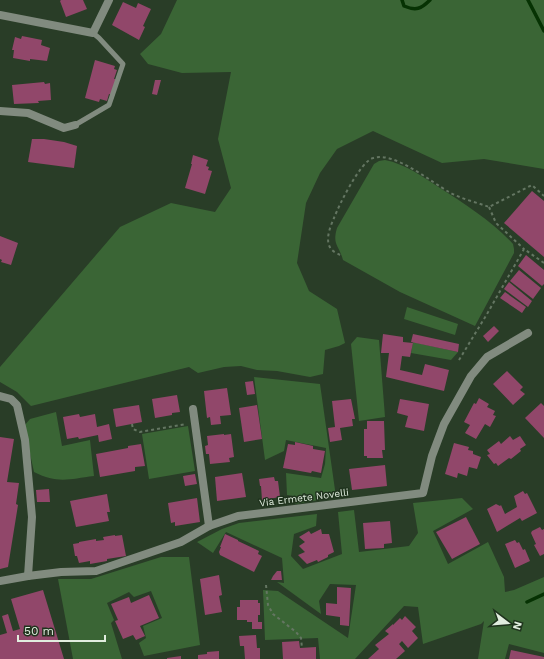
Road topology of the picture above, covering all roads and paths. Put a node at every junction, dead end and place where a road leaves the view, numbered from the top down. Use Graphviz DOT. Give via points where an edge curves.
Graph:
graph roads {
  1 [pos="109,0"];
  2 [pos="0,15"];
  3 [pos="93,33"];
  4 [pos="0,111"];
  5 [pos="75,125"];
  6 [pos="544,196"];
  7 [pos="489,207"];
  8 [pos="524,249"];
  9 [pos="340,255"];
  10 [pos="544,263"];
  11 [pos="528,333"];
  12 [pos="459,360"];
  13 [pos="0,396"];
  14 [pos="193,409"];
  15 [pos="195,422"];
  16 [pos="132,424"];
  17 [pos="209,526"];
  18 [pos="28,576"];
  19 [pos="0,581"];
  20 [pos="266,585"];
  21 [pos="302,648"];
  1 -- 3 [label="street"];
  2 -- 3 [label="street"];
  3 -- 5 [label="lane" via="123,64 109,105"];
  4 -- 5 [label="street" via="28,113 64,128"];
  6 -- 7 [label="path" via="532,185"];
  7 -- 8 [label="path" via="496,223"];
  7 -- 9 [label="path" via="450,193 396,160 372,158 359,170 337,210 330,230 328,243 332,250"];
  8 -- 10 [label="path"];
  8 -- 12 [label="path"];
  11 -- 17 [label="street, Via Ermete Novelli" via="487,357 471,376 444,424 432,456 423,493 238,516"];
  13 -- 18 [label="street" via="11,399 17,405 25,440 32,517"];
  14 -- 15 [label="street"];
  15 -- 16 [label="path" via="140,432 133,430"];
  15 -- 17 [label="street"];
  17 -- 18 [label="street, Via Ermete Novelli" via="181,542 96,570"];
  18 -- 19 [label="street, Via Ermete Novelli"];
  20 -- 21 [label="path" via="268,605 273,614 296,632 301,638"];
}
